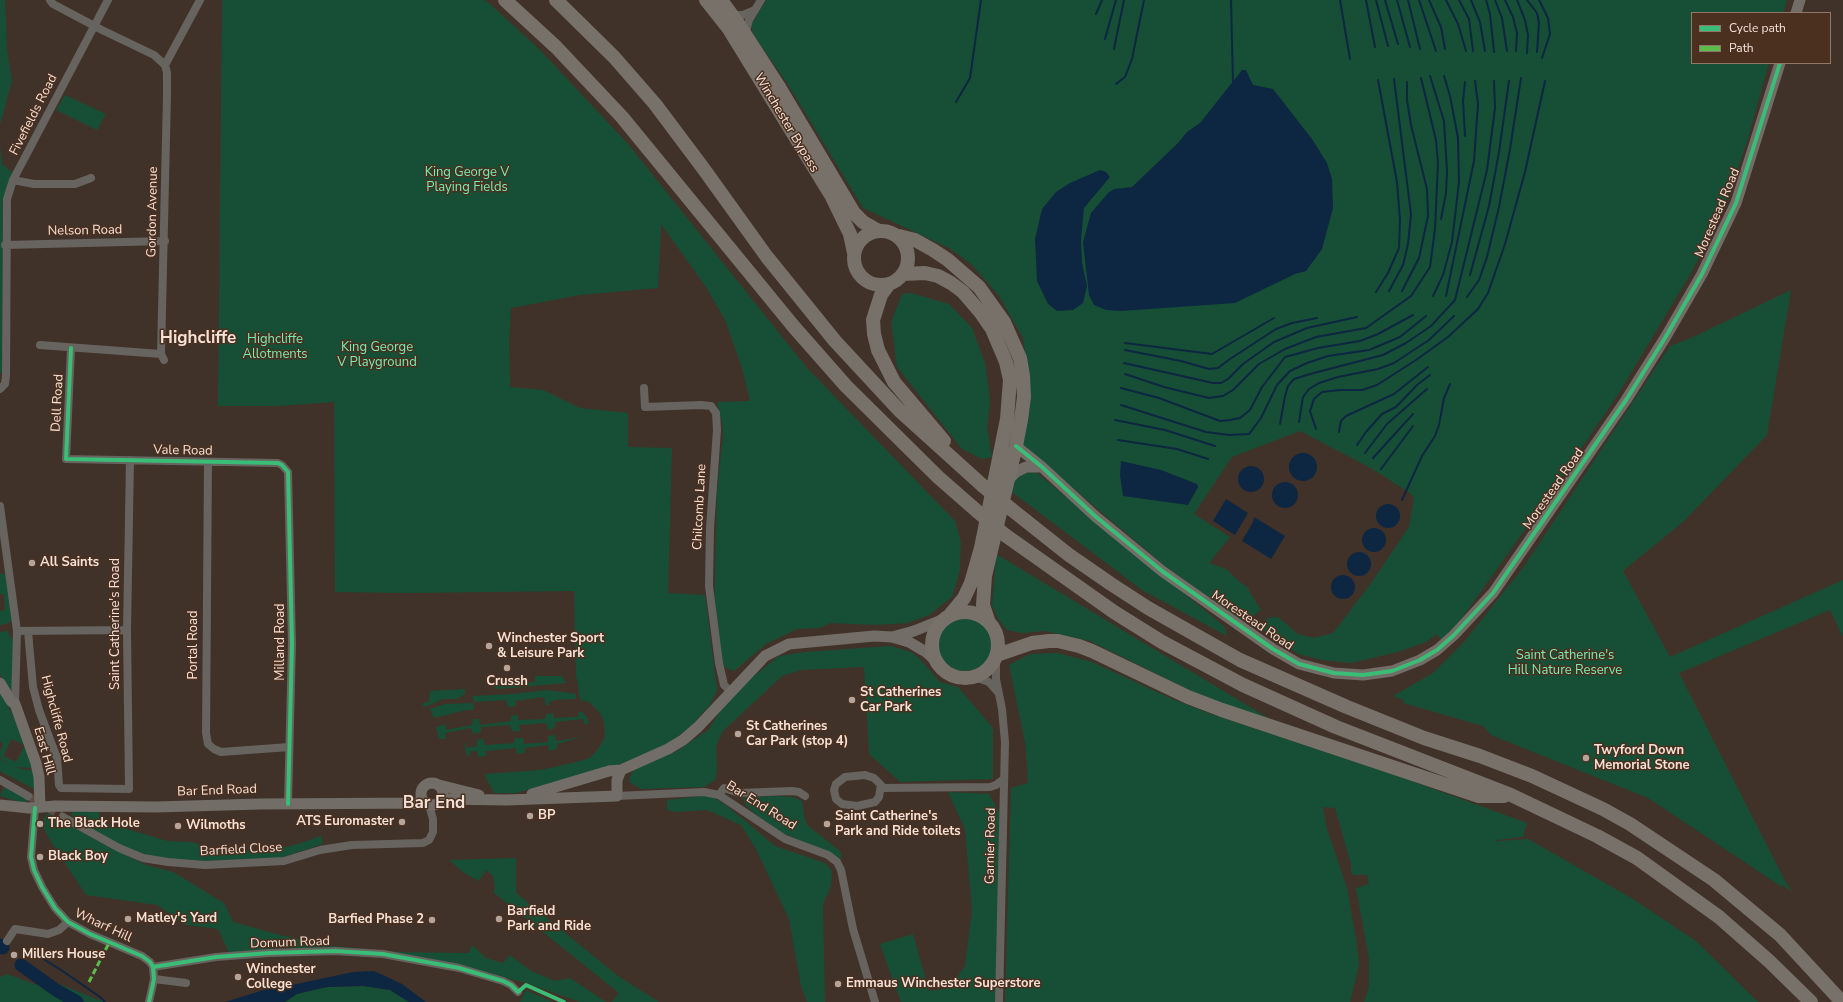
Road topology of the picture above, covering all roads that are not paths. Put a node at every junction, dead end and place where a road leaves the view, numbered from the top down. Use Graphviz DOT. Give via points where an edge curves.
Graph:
graph roads {
  1 [pos="50,0"];
  2 [pos="108,0"];
  3 [pos="200,0"];
  4 [pos="505,0"];
  5 [pos="556,0"];
  6 [pos="706,0"];
  7 [pos="721,0"];
  8 [pos="761,0"];
  9 [pos="1800,0"];
  10 [pos="756,9"];
  11 [pos="1796,12"];
  12 [pos="732,15"];
  13 [pos="95,25"];
  14 [pos="745,35"];
  15 [pos="1780,64"];
  16 [pos="165,65"];
  17 [pos="91,178"];
  18 [pos="13,180"];
  19 [pos="877,230"];
  20 [pos="899,236"];
  21 [pos="164,241"];
  22 [pos="5,245"];
  23 [pos="854,253"];
  24 [pos="903,274"];
  25 [pos="889,284"];
  26 [pos="40,345"];
  27 [pos="71,348"];
  28 [pos="644,388"];
  29 [pos="0,389"];
  30 [pos="1016,446"];
  31 [pos="66,459"];
  32 [pos="130,460"];
  33 [pos="208,462"];
  34 [pos="1042,467"];
  35 [pos="290,479"];
  36 [pos="1009,479"];
  37 [pos="983,486"];
  38 [pos="0,506"];
  39 [pos="947,617"];
  40 [pos="988,620"];
  41 [pos="127,630"];
  42 [pos="17,631"];
  43 [pos="28,631"];
  44 [pos="892,637"];
  45 [pos="996,656"];
  46 [pos="936,661"];
  47 [pos="974,677"];
  48 [pos="0,683"];
  49 [pos="730,692"];
  50 [pos="997,692"];
  51 [pos="15,704"];
  52 [pos="289,747"];
  53 [pos="621,770"];
  54 [pos="1004,779"];
  55 [pos="0,780"];
  56 [pos="438,785"];
  57 [pos="60,788"];
  58 [pos="881,788"];
  59 [pos="420,791"];
  60 [pos="721,791"];
  61 [pos="28,796"];
  62 [pos="617,796"];
  63 [pos="805,796"];
  64 [pos="1511,796"];
  65 [pos="491,799"];
  66 [pos="525,799"];
  67 [pos="400,802"];
  68 [pos="433,803"];
  69 [pos="288,804"];
  70 [pos="0,805"];
  71 [pos="37,807"];
  72 [pos="63,817"];
  73 [pos="68,922"];
  74 [pos="7,941"];
  75 [pos="153,967"];
  76 [pos="154,979"];
  77 [pos="186,983"];
  78 [pos="518,992"];
  79 [pos="149,1002"];
  80 [pos="875,1002"];
  81 [pos="999,1002"];
  82 [pos="1811,1002"];
  83 [pos="1842,1002"];
  1 -- 13 [label="street" via="53,4"];
  2 -- 13 [label="street, Fivefields Road"];
  3 -- 16 [label="street"];
  4 -- 64 [label="highway, bridge" via="556,47 622,117 794,327 846,386 938,477 1005,535 1114,612 1162,642 1236,681 1336,727"];
  5 -- 37 [label="highway" via="614,57 655,104 767,257 835,341 899,410"];
  6 -- 23 [label="highway, Winchester Bypass" via="729,29 831,195 850,234"];
  7 -- 12 [label="highway, Winchester Bypass"];
  8 -- 10 [label="street"];
  9 -- 11 [label="street"];
  10 -- 12 [label="street" via="743,15"];
  10 -- 14 [label="street" via="749,20"];
  12 -- 14 [label="highway, Winchester Bypass"];
  13 -- 16 [label="street" via="154,54"];
  13 -- 18 [label="street, Fivefields Road"];
  14 -- 19 [label="highway, Winchester Bypass" via="854,213"];
  15 -- 34 [label="street, Morestead Road" via="1736,203 1706,267 1665,338 1613,420 1493,593 1454,635 1437,650 1420,660 1392,671 1363,675 1329,672 1299,664 1272,649 1162,570 1095,516"];
  16 -- 21 [label="street, Gordon Avenue" via="167,95"];
  17 -- 18 [label="street" via="75,184 34,184"];
  18 -- 22 [label="street, Fivefields Road" via="6,206"];
  19 -- 20 [label="highway" via="892,232"];
  19 -- 23 [label="highway" via="862,238"];
  20 -- 24 [label="highway" via="908,254 907,267"];
  20 -- 30 [label="highway" via="915,240 948,260 978,287 1004,322 1020,358 1024,376 1024,397"];
  21 -- 22 [label="street, Nelson Road"];
  21 -- 27 [label="street, Gordon Avenue" via="162,357"];
  22 -- 29 [label="street, Fivefields Road" via="6,376 5,384"];
  23 -- 25 [label="highway" via="857,271 863,278 871,283"];
  24 -- 25 [label="highway"];
  24 -- 39 [label="highway" via="925,273 938,276 963,292 992,329 1006,362 1010,380 1008,419 981,548 964,598"];
  25 -- 37 [label="highway" via="881,295 873,320 874,334 884,364 906,397"];
  26 -- 27 [label="street"];
  27 -- 31 [label="street, Dell Road"];
  28 -- 49 [label="street, Chilcomb Lane" via="645,407 706,405 711,406 716,413 709,586 719,663 724,685"];
  30 -- 34 [label="street, Morestead Road"];
  30 -- 36 [label="highway"];
  31 -- 32 [label="street, Vale Road"];
  32 -- 33 [label="street, Vale Road"];
  32 -- 41 [label="street, Saint Catherine's Road"];
  33 -- 35 [label="street, Vale Road" via="278,463 286,468"];
  33 -- 52 [label="street, Portal Road" via="208,744 221,752"];
  34 -- 36 [label="street" via="1026,467"];
  35 -- 52 [label="street, Milland Road" via="292,644"];
  36 -- 40 [label="highway" via="984,576 983,605"];
  37 -- 83 [label="highway, bridge" via="1069,555 1111,584 1240,660 1368,716 1532,776 1578,796 1630,824 1714,880 1780,935"];
  38 -- 42 [label="street"];
  39 -- 40 [label="highway" via="966,611"];
  39 -- 44 [label="street"];
  39 -- 46 [label="highway" via="938,624 932,638"];
  40 -- 45 [label="highway" via="997,636"];
  41 -- 43 [label="street"];
  41 -- 57 [label="street, Saint Catherine's Road" via="129,789"];
  42 -- 43 [label="street"];
  42 -- 51 [label="street"];
  43 -- 57 [label="street, Highcliffe Road" via="32,687 57,758"];
  44 -- 46 [label="street" via="909,642"];
  44 -- 49 [label="street" via="874,636 789,644 765,656"];
  45 -- 47 [label="highway" via="987,670"];
  45 -- 50 [label="street, Garnier Road"];
  45 -- 64 [label="highway" via="1026,645 1048,641 1079,646 1188,697 1222,710 1479,796"];
  46 -- 47 [label="highway" via="952,676"];
  47 -- 50 [label="street" via="989,682"];
  48 -- 51 [label="street, East Hill"];
  49 -- 53 [label="street" via="683,740"];
  50 -- 54 [label="street, Garnier Road" via="1004,726"];
  51 -- 71 [label="street, East Hill" via="39,777"];
  52 -- 69 [label="street, Milland Road"];
  53 -- 62 [label="street" via="617,780"];
  53 -- 66 [label="street" via="608,771"];
  54 -- 58 [label="street" via="990,787"];
  54 -- 81 [label="street, Garnier Road"];
  55 -- 61 [label="street"];
  56 -- 59 [label="street" via="428,783"];
  56 -- 65 [label="street, Bar End Road"];
  56 -- 68 [label="street" via="443,793"];
  58 -- 58 [label="street" via="875,802 857,806 842,804 836,799 834,790 841,779 857,775 874,778"];
  59 -- 67 [label="street, Bar End Road"];
  59 -- 68 [label="street" via="421,798"];
  60 -- 62 [label="street, Bar End Road"];
  60 -- 63 [label="street" via="792,791"];
  60 -- 80 [label="street, Bar End Road" via="774,834 828,855 837,862 841,870 853,929"];
  62 -- 66 [label="street, Bar End Road"];
  64 -- 82 [label="highway" via="1597,836 1637,858 1719,917 1769,960"];
  65 -- 66 [label="street, Bar End Road"];
  65 -- 68 [label="street, Bar End Road"];
  67 -- 68 [label="street, Bar End Road"];
  67 -- 69 [label="street, Bar End Road"];
  68 -- 72 [label="street, Barfield Close" via="432,837 423,843 352,845 320,850 284,861 205,865 143,858 119,848"];
  69 -- 71 [label="street, Bar End Road"];
  70 -- 71 [label="street, Bar End Road"];
  71 -- 73 [label="street, Wharf Hill" via="30,852 32,863 55,908"];
  73 -- 74 [label="street, Wharf Hill" via="59,930 48,934 15,929"];
  73 -- 75 [label="street, Wharf Hill" via="142,956"];
  75 -- 76 [label="street"];
  75 -- 78 [label="street, Domum Road" via="216,957 270,953 335,951 383,954 459,968 503,981"];
  76 -- 77 [label="street"];
  76 -- 79 [label="street"];
}
